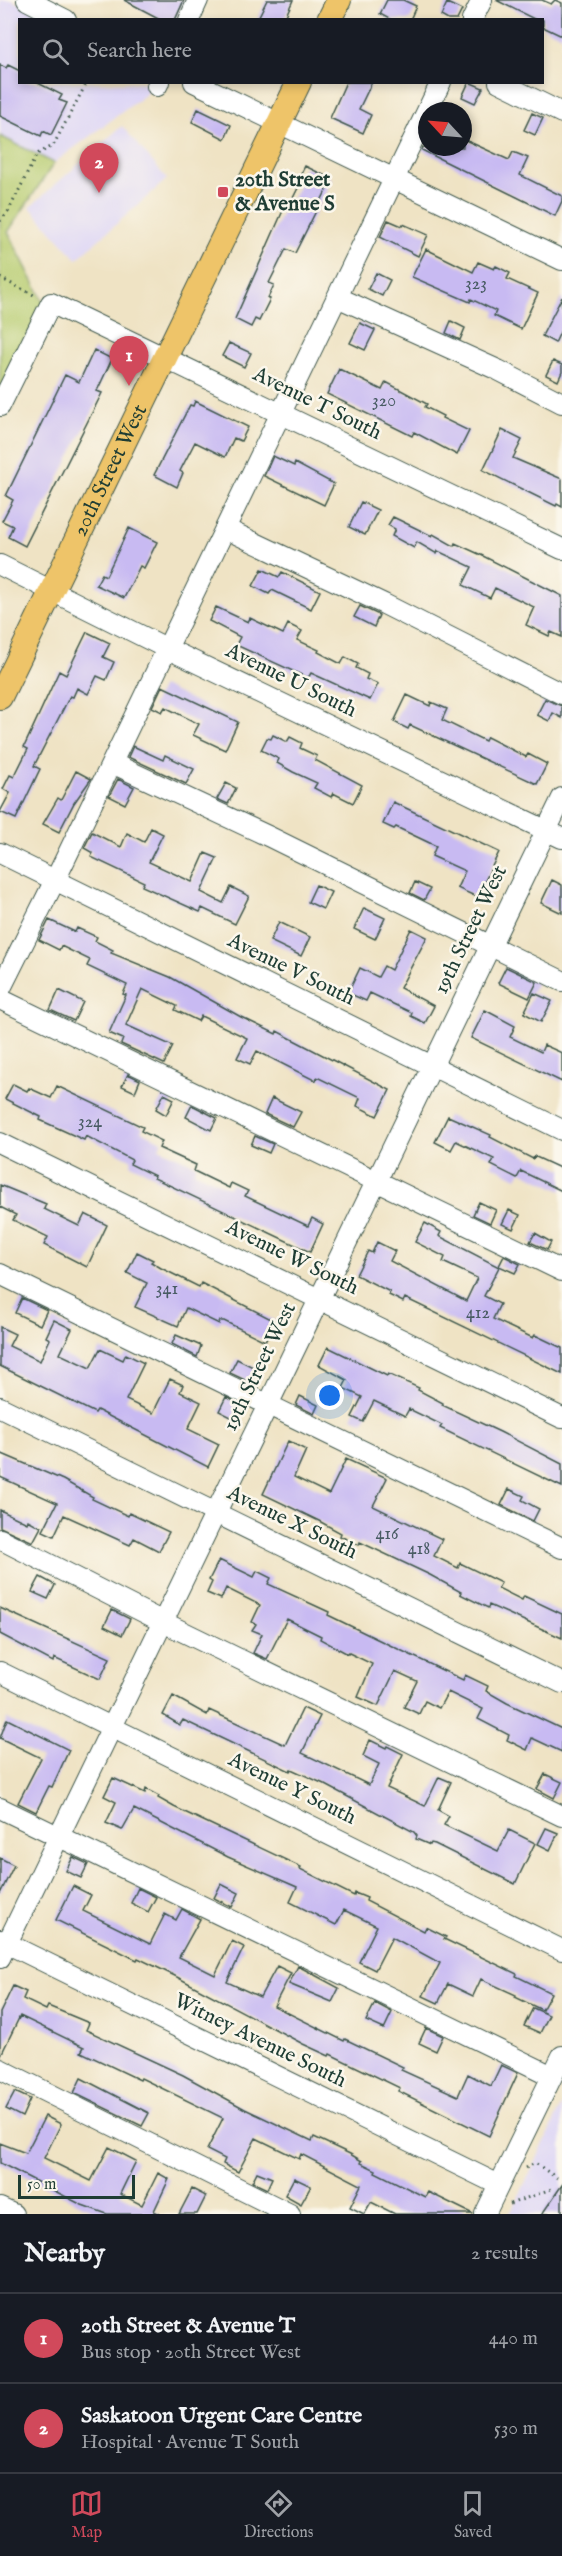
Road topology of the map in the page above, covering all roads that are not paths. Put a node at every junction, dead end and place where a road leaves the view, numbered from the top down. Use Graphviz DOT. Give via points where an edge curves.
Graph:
graph roads {
  1 [pos="27,0"];
  2 [pos="198,0"];
  3 [pos="339,0"];
  4 [pos="482,0"];
  5 [pos="62,18"];
  6 [pos="190,18"];
  7 [pos="330,18"];
  8 [pos="473,18"];
  9 [pos="198,84"];
  10 [pos="298,84"];
  11 [pos="440,84"];
  12 [pos="503,84"];
  13 [pos="562,113"];
  14 [pos="280,123"];
  15 [pos="394,178"];
  16 [pos="562,260"];
  17 [pos="337,297"];
  18 [pos="164,357"];
  19 [pos="562,403"];
  20 [pos="0,406"];
  21 [pos="282,414"];
  22 [pos="226,530"];
  23 [pos="562,549"];
  24 [pos="0,565"];
  25 [pos="51,591"];
  26 [pos="168,649"];
  27 [pos="562,694"];
  28 [pos="0,697"];
  29 [pos="112,763"];
  30 [pos="562,798"];
  31 [pos="554,834"];
  32 [pos="0,853"];
  33 [pos="55,880"];
  34 [pos="490,945"];
  35 [pos="562,981"];
  36 [pos="0,990"];
  37 [pos="0,999"];
  38 [pos="432,1066"];
  39 [pos="562,1130"];
  40 [pos="0,1143"];
  41 [pos="377,1179"];
  42 [pos="562,1271"];
  43 [pos="0,1274"];
  44 [pos="320,1299"];
  45 [pos="268,1404"];
  46 [pos="0,1407"];
  47 [pos="562,1418"];
  48 [pos="216,1512"];
  49 [pos="0,1539"];
  50 [pos="562,1548"];
  51 [pos="163,1622"];
  52 [pos="0,1672"];
  53 [pos="562,1683"];
  54 [pos="111,1728"];
  55 [pos="0,1808"];
  56 [pos="562,1816"];
  57 [pos="59,1837"];
  58 [pos="2,1947"];
  59 [pos="562,1950"];
  60 [pos="562,2056"];
  61 [pos="0,2069"];
  62 [pos="552,2076"];
  63 [pos="495,2192"];
  64 [pos="0,2208"];
  65 [pos="13,2214"];
  66 [pos="290,2214"];
  1 -- 5 [label="street"];
  2 -- 6 [label="street"];
  3 -- 7 [label="main road"];
  4 -- 8 [label="street"];
  9 -- 14 [label="street"];
  10 -- 14 [label="main road, 20th Street West"];
  11 -- 15 [label="street"];
  12 -- 13 [label="street"];
  14 -- 15 [label="street"];
  14 -- 18 [label="main road, 20th Street West"];
  15 -- 16 [label="street"];
  15 -- 17 [label="street"];
  17 -- 19 [label="street"];
  17 -- 21 [label="street"];
  18 -- 20 [label="street, Avenue T South" via="51,303"];
  18 -- 21 [label="street, Avenue T South"];
  18 -- 25 [label="main road, 20th Street West"];
  21 -- 22 [label="street"];
  21 -- 23 [label="street, Avenue T South"];
  22 -- 26 [label="street"];
  22 -- 27 [label="street"];
  24 -- 25 [label="street, Avenue U South"];
  25 -- 26 [label="street, Avenue U South"];
  25 -- 28 [label="main road, 20th Street West"];
  26 -- 29 [label="street"];
  26 -- 31 [label="street, Avenue U South"];
  29 -- 33 [label="street"];
  29 -- 34 [label="street"];
  30 -- 31 [label="street, 19th Street West"];
  31 -- 34 [label="street, 19th Street West"];
  32 -- 33 [label="street, Avenue V South"];
  33 -- 36 [label="street"];
  33 -- 38 [label="street, Avenue V South"];
  34 -- 35 [label="street"];
  34 -- 38 [label="street, 19th Street West"];
  37 -- 41 [label="street"];
  38 -- 39 [label="street, Avenue V South"];
  38 -- 41 [label="street, 19th Street West"];
  40 -- 44 [label="street, Avenue W South"];
  41 -- 42 [label="street"];
  41 -- 44 [label="street, 19th Street West"];
  43 -- 45 [label="street"];
  44 -- 45 [label="street, 19th Street West"];
  44 -- 47 [label="street, Avenue W South"];
  45 -- 48 [label="street, 19th Street West"];
  45 -- 50 [label="street"];
  46 -- 48 [label="street, Avenue X South"];
  48 -- 51 [label="street, 19th Street West"];
  48 -- 53 [label="street, Avenue X South"];
  49 -- 51 [label="street"];
  51 -- 54 [label="street, 19th Street West"];
  51 -- 56 [label="street"];
  52 -- 54 [label="street, Avenue Y South"];
  54 -- 57 [label="street, 19th Street West"];
  54 -- 59 [label="street, Avenue Y South"];
  55 -- 57 [label="street"];
  57 -- 58 [label="street, 19th Street West"];
  57 -- 62 [label="street"];
  58 -- 63 [label="street, Witney Avenue South"];
  60 -- 62 [label="street"];
  61 -- 66 [label="street"];
  62 -- 63 [label="street"];
  64 -- 65 [label="street"];
}
